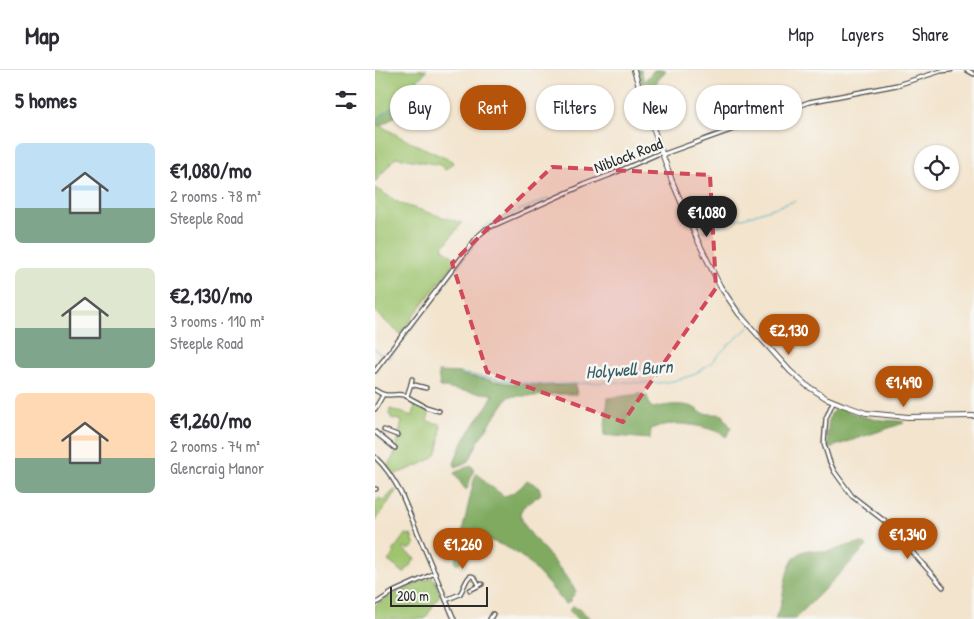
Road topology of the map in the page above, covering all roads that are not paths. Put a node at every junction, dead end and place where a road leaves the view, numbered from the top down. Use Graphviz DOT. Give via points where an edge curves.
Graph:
graph roads {
  1 [pos="634,70"];
  2 [pos="951,70"];
  3 [pos="967,70"];
  4 [pos="974,74"];
  5 [pos="662,154"];
  6 [pos="376,369"];
  7 [pos="412,379"];
  8 [pos="411,384"];
  9 [pos="426,388"];
  10 [pos="375,390"];
  11 [pos="383,395"];
  12 [pos="407,396"];
  13 [pos="833,402"];
  14 [pos="436,409"];
  15 [pos="375,410"];
  16 [pos="974,416"];
  17 [pos="384,430"];
  18 [pos="375,432"];
  19 [pos="391,433"];
  20 [pos="397,434"];
  21 [pos="386,441"];
  22 [pos="395,448"];
  23 [pos="375,457"];
  24 [pos="435,573"];
  25 [pos="943,587"];
  26 [pos="470,590"];
  27 [pos="446,600"];
  28 [pos="375,604"];
  29 [pos="493,614"];
  30 [pos="454,619"];
  31 [pos="491,619"];
  1 -- 5 [label="street"];
  2 -- 5 [label="street, Niblock Road" via="809,102"];
  3 -- 4 [label="street"];
  5 -- 6 [label="street, Niblock Road" via="486,229"];
  5 -- 13 [label="street" via="694,233 733,306 795,376"];
  7 -- 8 [label="street"];
  8 -- 9 [label="street"];
  8 -- 12 [label="street"];
  10 -- 11 [label="street"];
  11 -- 12 [label="street"];
  11 -- 15 [label="street"];
  12 -- 14 [label="street"];
  13 -- 16 [label="street" via="880,416"];
  13 -- 25 [label="street" via="826,418 824,444 833,471 852,496 887,523"];
  17 -- 19 [label="street"];
  18 -- 21 [label="street"];
  19 -- 20 [label="street"];
  19 -- 21 [label="street"];
  21 -- 22 [label="street"];
  23 -- 24 [label="street" via="399,488"];
  24 -- 27 [label="street"];
  24 -- 28 [label="street"];
  26 -- 27 [label="street" via="480,585 472,576 467,578 460,594"];
  27 -- 30 [label="street"];
  29 -- 31 [label="street"];
}
